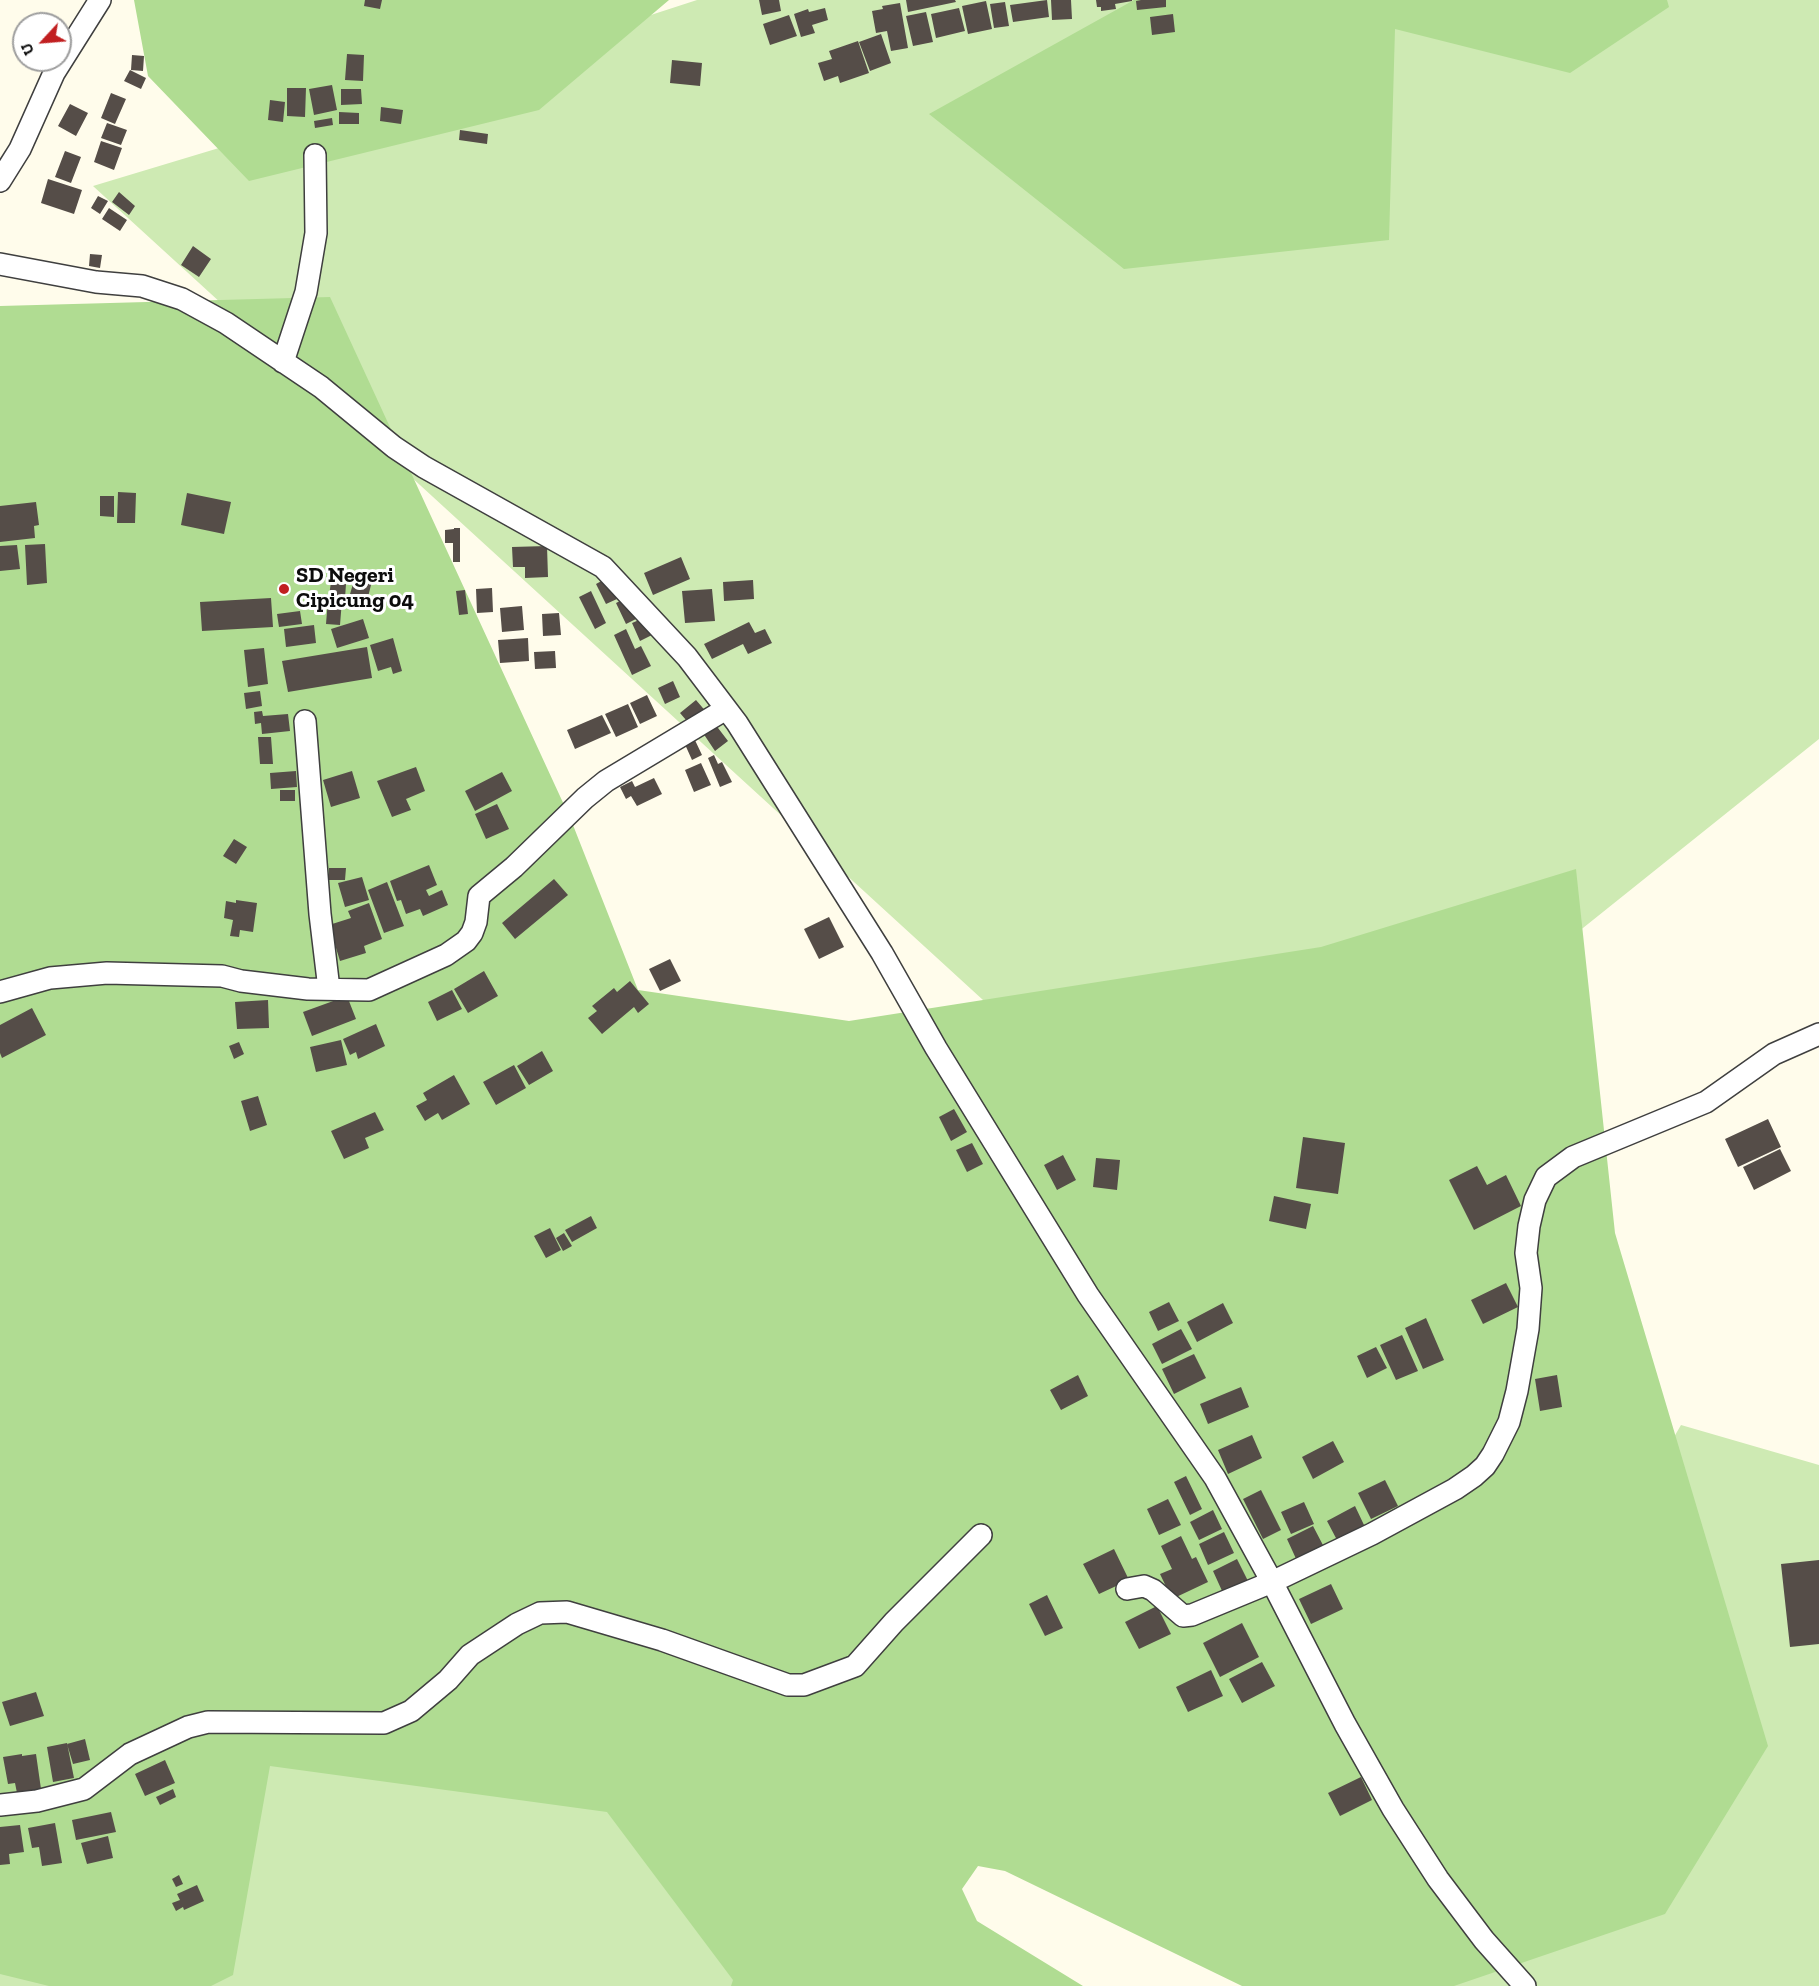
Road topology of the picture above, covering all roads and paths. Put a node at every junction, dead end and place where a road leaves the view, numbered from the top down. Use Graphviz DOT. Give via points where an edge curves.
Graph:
graph roads {
  1 [pos="100,0"];
  2 [pos="315,155"];
  3 [pos="0,181"];
  4 [pos="0,264"];
  5 [pos="283,362"];
  6 [pos="726,709"];
  7 [pos="305,721"];
  8 [pos="329,990"];
  9 [pos="0,992"];
  10 [pos="1819,1034"];
  11 [pos="981,1536"];
  12 [pos="1272,1582"];
  13 [pos="1127,1588"];
  14 [pos="0,1805"];
  15 [pos="1524,1986"];
  1 -- 3 [label="street" via="54,73 20,149"];
  2 -- 5 [label="street" via="316,233 306,292"];
  4 -- 5 [label="street" via="96,282 142,286 182,299"];
  5 -- 6 [label="street" via="424,467 603,567 687,657"];
  6 -- 8 [label="street" via="606,781 585,798 479,896 476,922 466,941 446,955 369,990"];
  6 -- 12 [label="street" via="882,953 1088,1295 1215,1478"];
  7 -- 8 [label="street"];
  8 -- 9 [label="street" via="222,976 107,973 50,978"];
  10 -- 12 [label="street" via="1774,1054 1706,1102 1573,1157 1546,1177 1529,1226 1526,1253 1531,1288 1517,1391 1509,1422 1485,1466 1455,1489"];
  11 -- 14 [label="street" via="855,1666 804,1685 788,1685 662,1640 567,1612 540,1613 470,1655 411,1711 384,1723 208,1722 130,1754 84,1789 37,1802"];
  12 -- 13 [label="street" via="1183,1616 1153,1590 1144,1586"];
  12 -- 15 [label="street" via="1393,1809 1438,1879"];
}
